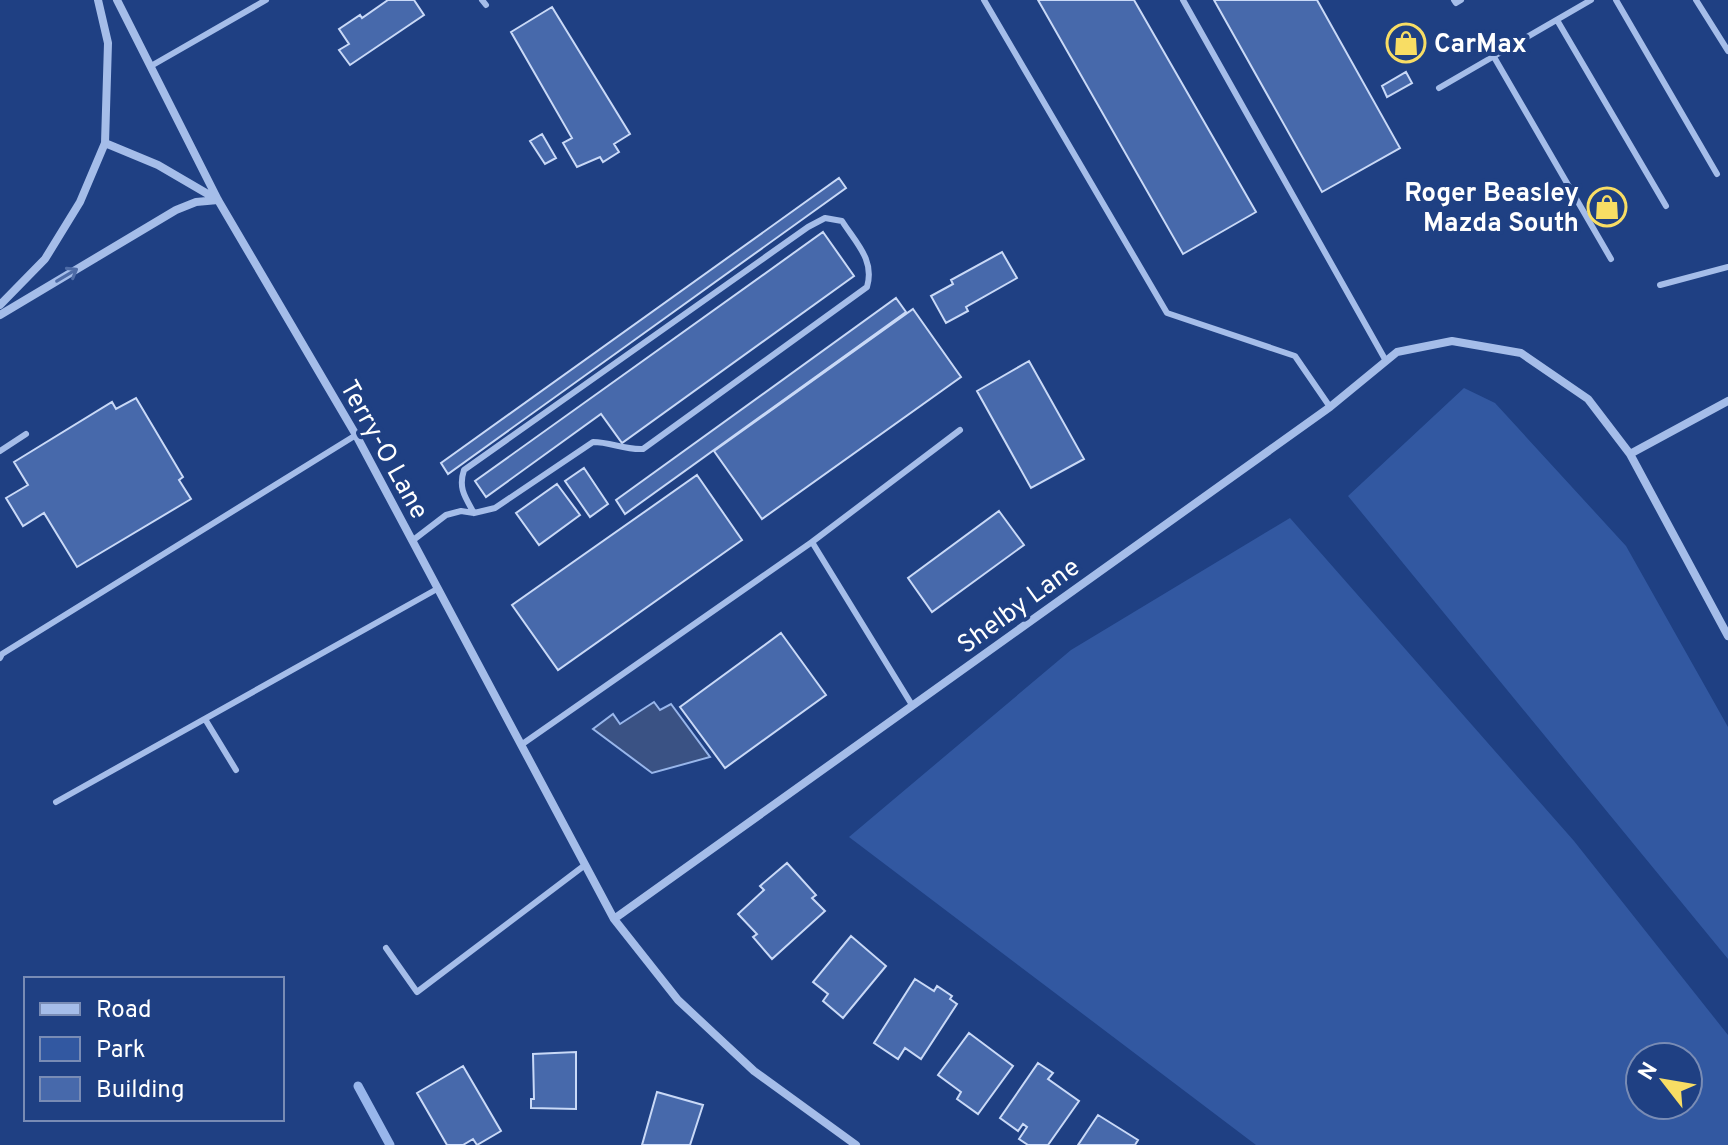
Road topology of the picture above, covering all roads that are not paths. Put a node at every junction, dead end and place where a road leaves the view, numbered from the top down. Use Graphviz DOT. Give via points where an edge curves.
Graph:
graph roads {
  1 [pos="98,0"];
  2 [pos="117,0"];
  3 [pos="266,0"];
  4 [pos="984,0"];
  5 [pos="1183,0"];
  6 [pos="1454,0"];
  7 [pos="1461,0"];
  8 [pos="1591,0"];
  9 [pos="1616,0"];
  10 [pos="1696,0"];
  11 [pos="1557,20"];
  12 [pos="1728,51"];
  13 [pos="1494,57"];
  14 [pos="151,66"];
  15 [pos="1439,88"];
  16 [pos="105,143"];
  17 [pos="1717,174"];
  18 [pos="218,200"];
  19 [pos="1666,206"];
  20 [pos="1611,259"];
  21 [pos="1728,267"];
  22 [pos="1660,285"];
  23 [pos="0,305"];
  24 [pos="0,315"];
  25 [pos="1386,361"];
  26 [pos="1728,401"];
  27 [pos="1330,407"];
  28 [pos="960,430"];
  29 [pos="26,434"];
  30 [pos="356,435"];
  31 [pos="0,451"];
  32 [pos="1630,454"];
  33 [pos="474,513"];
  34 [pos="412,541"];
  35 [pos="812,542"];
  36 [pos="437,589"];
  37 [pos="1728,636"];
  38 [pos="0,658"];
  39 [pos="912,705"];
  40 [pos="205,719"];
  41 [pos="521,745"];
  42 [pos="236,770"];
  43 [pos="56,802"];
  44 [pos="585,865"];
  45 [pos="614,919"];
  46 [pos="386,948"];
  47 [pos="856,1145"];
  1 -- 16 [label="street" via="108,43"];
  2 -- 14 [label="street, Terry-O Lane"];
  3 -- 14 [label="lane"];
  4 -- 27 [label="lane" via="1167,313 1295,356"];
  5 -- 25 [label="lane"];
  6 -- 7 [label="lane"];
  8 -- 11 [label="lane"];
  9 -- 17 [label="lane"];
  10 -- 12 [label="lane"];
  11 -- 13 [label="lane"];
  11 -- 19 [label="lane"];
  13 -- 15 [label="lane"];
  13 -- 20 [label="lane"];
  14 -- 18 [label="street, Terry-O Lane"];
  16 -- 18 [label="street" via="158,165"];
  16 -- 23 [label="street" via="80,202 45,259"];
  24 -- 18 [label="street, one-way" via="176,210"];
  18 -- 30 [label="street, Terry-O Lane"];
  21 -- 22 [label="lane"];
  25 -- 27 [label="street, Shelby Lane"];
  25 -- 32 [label="street, Shelby Lane" via="1397,352 1452,341 1521,353 1588,399"];
  26 -- 32 [label="street"];
  27 -- 39 [label="street, Shelby Lane"];
  28 -- 35 [label="lane"];
  29 -- 31 [label="lane"];
  30 -- 34 [label="street, Terry-O Lane"];
  30 -- 38 [label="lane"];
  32 -- 37 [label="street"];
  33 -- 33 [label="lane" via="495,508 593,442 643,449 867,287 868,259 842,221 825,218 808,227 464,470 463,495"];
  33 -- 34 [label="lane" via="446,515"];
  34 -- 36 [label="street, Terry-O Lane"];
  35 -- 39 [label="lane"];
  35 -- 41 [label="lane"];
  36 -- 40 [label="lane"];
  36 -- 41 [label="street, Terry-O Lane"];
  39 -- 45 [label="street, Shelby Lane"];
  40 -- 42 [label="lane"];
  40 -- 43 [label="lane"];
  41 -- 44 [label="street, Terry-O Lane"];
  44 -- 45 [label="street, Terry-O Lane"];
  44 -- 46 [label="lane" via="417,992"];
  45 -- 47 [label="street, Terry-O Lane" via="678,1000 754,1071"];
}
